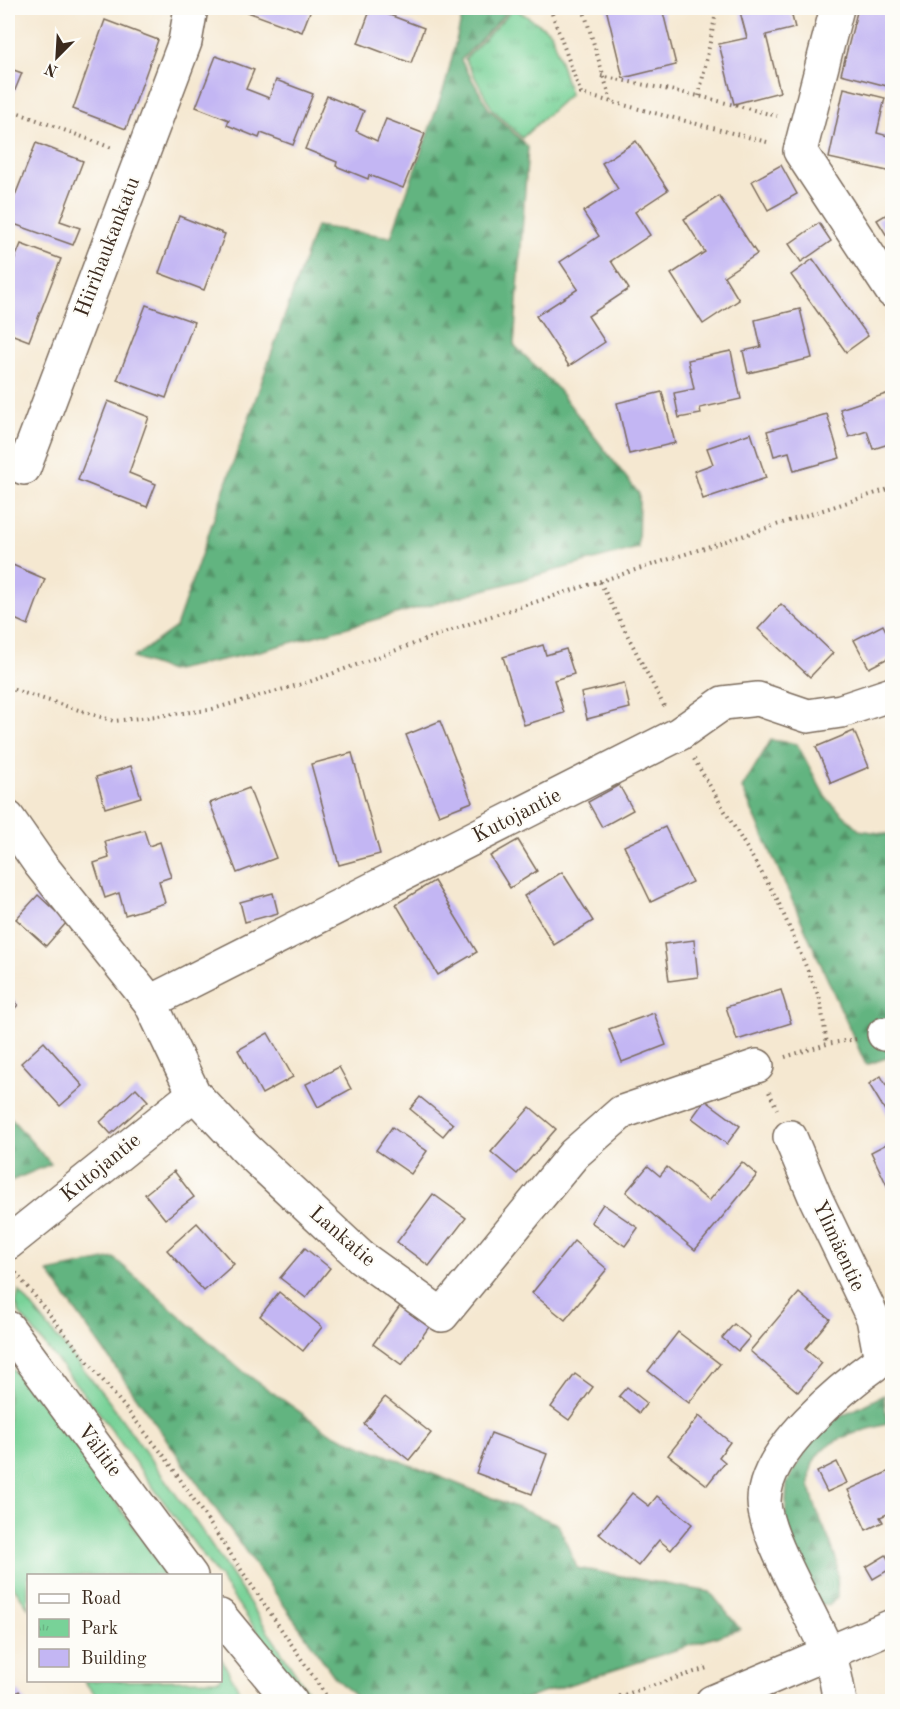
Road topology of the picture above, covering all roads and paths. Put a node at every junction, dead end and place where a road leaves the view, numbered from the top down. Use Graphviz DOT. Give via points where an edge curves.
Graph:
graph roads {
  1 [pos="191,8"];
  2 [pos="550,8"];
  3 [pos="583,8"];
  4 [pos="717,8"];
  5 [pos="837,8"];
  6 [pos="601,76"];
  7 [pos="699,96"];
  8 [pos="611,102"];
  9 [pos="8,109"];
  10 [pos="804,137"];
  11 [pos="141,158"];
  12 [pos="892,291"];
  13 [pos="8,462"];
  14 [pos="892,488"];
  15 [pos="599,582"];
  16 [pos="8,688"];
  17 [pos="892,694"];
  18 [pos="679,734"];
  19 [pos="8,818"];
  20 [pos="150,1002"];
  21 [pos="888,1034"];
  22 [pos="827,1044"];
  23 [pos="757,1066"];
  24 [pos="194,1094"];
  25 [pos="790,1137"];
  26 [pos="11,1257"];
  27 [pos="8,1328"];
  28 [pos="189,1574"];
  29 [pos="222,1618"];
  30 [pos="892,1626"];
  31 [pos="829,1654"];
  32 [pos="262,1701"];
  33 [pos="291,1701"];
  34 [pos="329,1701"];
  35 [pos="712,1701"];
  36 [pos="840,1701"];
  1 -- 11 [label="street, Hiirihaukankatu" via="185,42"];
  2 -- 8 [label="path" via="581,94"];
  3 -- 6 [label="path"];
  4 -- 7 [label="path"];
  5 -- 10 [label="street"];
  6 -- 7 [label="path"];
  6 -- 8 [label="path"];
  7 -- 10 [label="path"];
  8 -- 10 [label="path"];
  9 -- 11 [label="path"];
  10 -- 12 [label="street"];
  11 -- 13 [label="street, Hiirihaukankatu" via="24,468"];
  14 -- 15 [label="path"];
  15 -- 16 [label="path" via="485,618 309,682 209,710 114,721"];
  15 -- 18 [label="path"];
  17 -- 18 [label="street, Kutojantie" via="841,711 808,716 758,699 723,703"];
  18 -- 20 [label="street, Kutojantie"];
  18 -- 22 [label="path" via="777,899 820,999"];
  19 -- 20 [label="street, Lankatie"];
  20 -- 24 [label="street, Lankatie"];
  21 -- 22 [label="path"];
  22 -- 23 [label="path"];
  23 -- 24 [label="street, Lankatie" via="622,1112 574,1154 442,1315 362,1257 269,1171"];
  23 -- 25 [label="path"];
  24 -- 26 [label="street, Kutojantie"];
  25 -- 31 [label="street, Ylimäentie" via="873,1317 880,1360 838,1391 798,1432 771,1475 764,1501 770,1529"];
  26 -- 34 [label="path" via="165,1457"];
  27 -- 28 [label="street, Välitie"];
  29 -- 32 [label="street"];
  29 -- 33 [label="street"];
  30 -- 31 [label="street"];
  31 -- 35 [label="street"];
  31 -- 36 [label="street"];
}
